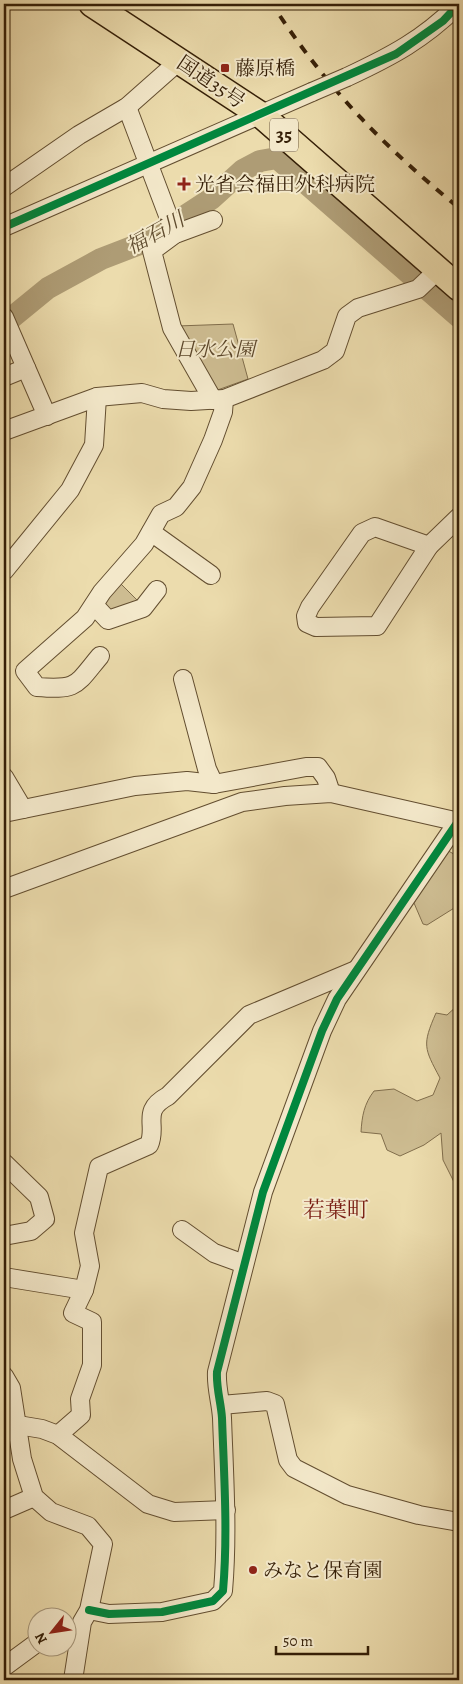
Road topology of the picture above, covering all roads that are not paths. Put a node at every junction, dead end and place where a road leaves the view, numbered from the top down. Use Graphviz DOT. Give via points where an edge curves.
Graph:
graph roads {
  1 [pos="92,4"];
  2 [pos="459,4"];
  3 [pos="180,61"];
  4 [pos="127,107"];
  5 [pos="261,116"];
  6 [pos="146,164"];
  7 [pos="4,187"];
  8 [pos="213,220"];
  9 [pos="4,227"];
  10 [pos="173,229"];
  11 [pos="428,280"];
  12 [pos="459,288"];
  13 [pos="6,321"];
  14 [pos="26,368"];
  15 [pos="4,377"];
  16 [pos="97,397"];
  17 [pos="219,399"];
  18 [pos="47,416"];
  19 [pos="4,431"];
  20 [pos="459,517"];
  21 [pos="151,532"];
  22 [pos="429,546"];
  23 [pos="4,571"];
  24 [pos="212,575"];
  25 [pos="157,590"];
  26 [pos="94,605"];
  27 [pos="100,656"];
  28 [pos="183,679"];
  29 [pos="4,777"];
  30 [pos="214,784"];
  31 [pos="331,793"];
  32 [pos="23,809"];
  33 [pos="4,813"];
  34 [pos="459,821"];
  35 [pos="4,889"];
  36 [pos="356,970"];
  37 [pos="4,1163"];
  38 [pos="182,1230"];
  39 [pos="4,1236"];
  40 [pos="244,1264"];
  41 [pos="4,1277"];
  42 [pos="84,1290"];
  43 [pos="4,1376"];
  44 [pos="222,1405"];
  45 [pos="18,1425"];
  46 [pos="58,1435"];
  47 [pos="34,1497"];
  48 [pos="4,1510"];
  49 [pos="226,1510"];
  50 [pos="459,1522"];
  51 [pos="80,1617"];
  52 [pos="28,1649"];
  53 [pos="4,1667"];
  54 [pos="73,1680"];
  1 -- 3 [label="highway, 国道35号 / 35"];
  2 -- 5 [label="street, bridge" via="442,21 396,54"];
  3 -- 4 [label="street"];
  3 -- 5 [label="highway, 国道35号 / 35"];
  4 -- 6 [label="street"];
  4 -- 7 [label="street"];
  5 -- 6 [label="street"];
  5 -- 11 [label="highway, 国道35号 / 35"];
  6 -- 9 [label="street"];
  6 -- 10 [label="street"];
  8 -- 10 [label="street"];
  10 -- 17 [label="street" via="152,251 172,328"];
  11 -- 12 [label="highway, 国道35号 / 35"];
  11 -- 17 [label="street" via="358,308 347,316 335,351 323,360"];
  13 -- 14 [label="street"];
  14 -- 15 [label="street"];
  14 -- 18 [label="street"];
  16 -- 17 [label="street" via="142,393 163,399"];
  16 -- 18 [label="street"];
  16 -- 23 [label="street" via="94,445 70,490"];
  17 -- 21 [label="street" via="223,412 192,487 176,507 161,514"];
  18 -- 19 [label="street"];
  20 -- 22 [label="street"];
  21 -- 24 [label="street"];
  21 -- 26 [label="street"];
  22 -- 22 [label="street" via="377,626 316,628 306,623 310,607 366,529 375,527"];
  25 -- 26 [label="street" via="143,608 108,620"];
  26 -- 27 [label="street" via="86,618 25,671 37,687 64,689 75,686"];
  28 -- 30 [label="street"];
  29 -- 32 [label="street"];
  30 -- 31 [label="street" via="318,767"];
  30 -- 32 [label="street" via="187,781 135,786"];
  31 -- 34 [label="street"];
  31 -- 35 [label="street" via="242,802"];
  32 -- 33 [label="street"];
  34 -- 36 [label="street"];
  36 -- 40 [label="street" via="322,1030 263,1192"];
  36 -- 42 [label="street" via="249,1015 168,1096 159,1101 149,1118 152,1138 149,1144 100,1166 84,1233 90,1266"];
  37 -- 39 [label="street" via="39,1197 45,1219 31,1230"];
  38 -- 40 [label="street" via="214,1253"];
  40 -- 44 [label="street" via="217,1372 216,1385"];
  41 -- 42 [label="street"];
  42 -- 46 [label="street" via="73,1313 92,1322 92,1365 80,1399 81,1415"];
  43 -- 45 [label="street" via="11,1388"];
  44 -- 49 [label="street"];
  44 -- 50 [label="street" via="267,1401 276,1404 288,1460 294,1468 347,1495 419,1515"];
  45 -- 46 [label="street"];
  45 -- 47 [label="street" via="22,1459"];
  46 -- 49 [label="street" via="148,1504 174,1512"];
  47 -- 48 [label="street"];
  47 -- 51 [label="street" via="51,1512 88,1526 103,1544"];
  49 -- 51 [label="street" via="223,1591 212,1601 162,1612"];
  51 -- 54 [label="street"];
  52 -- 53 [label="street"];
}
